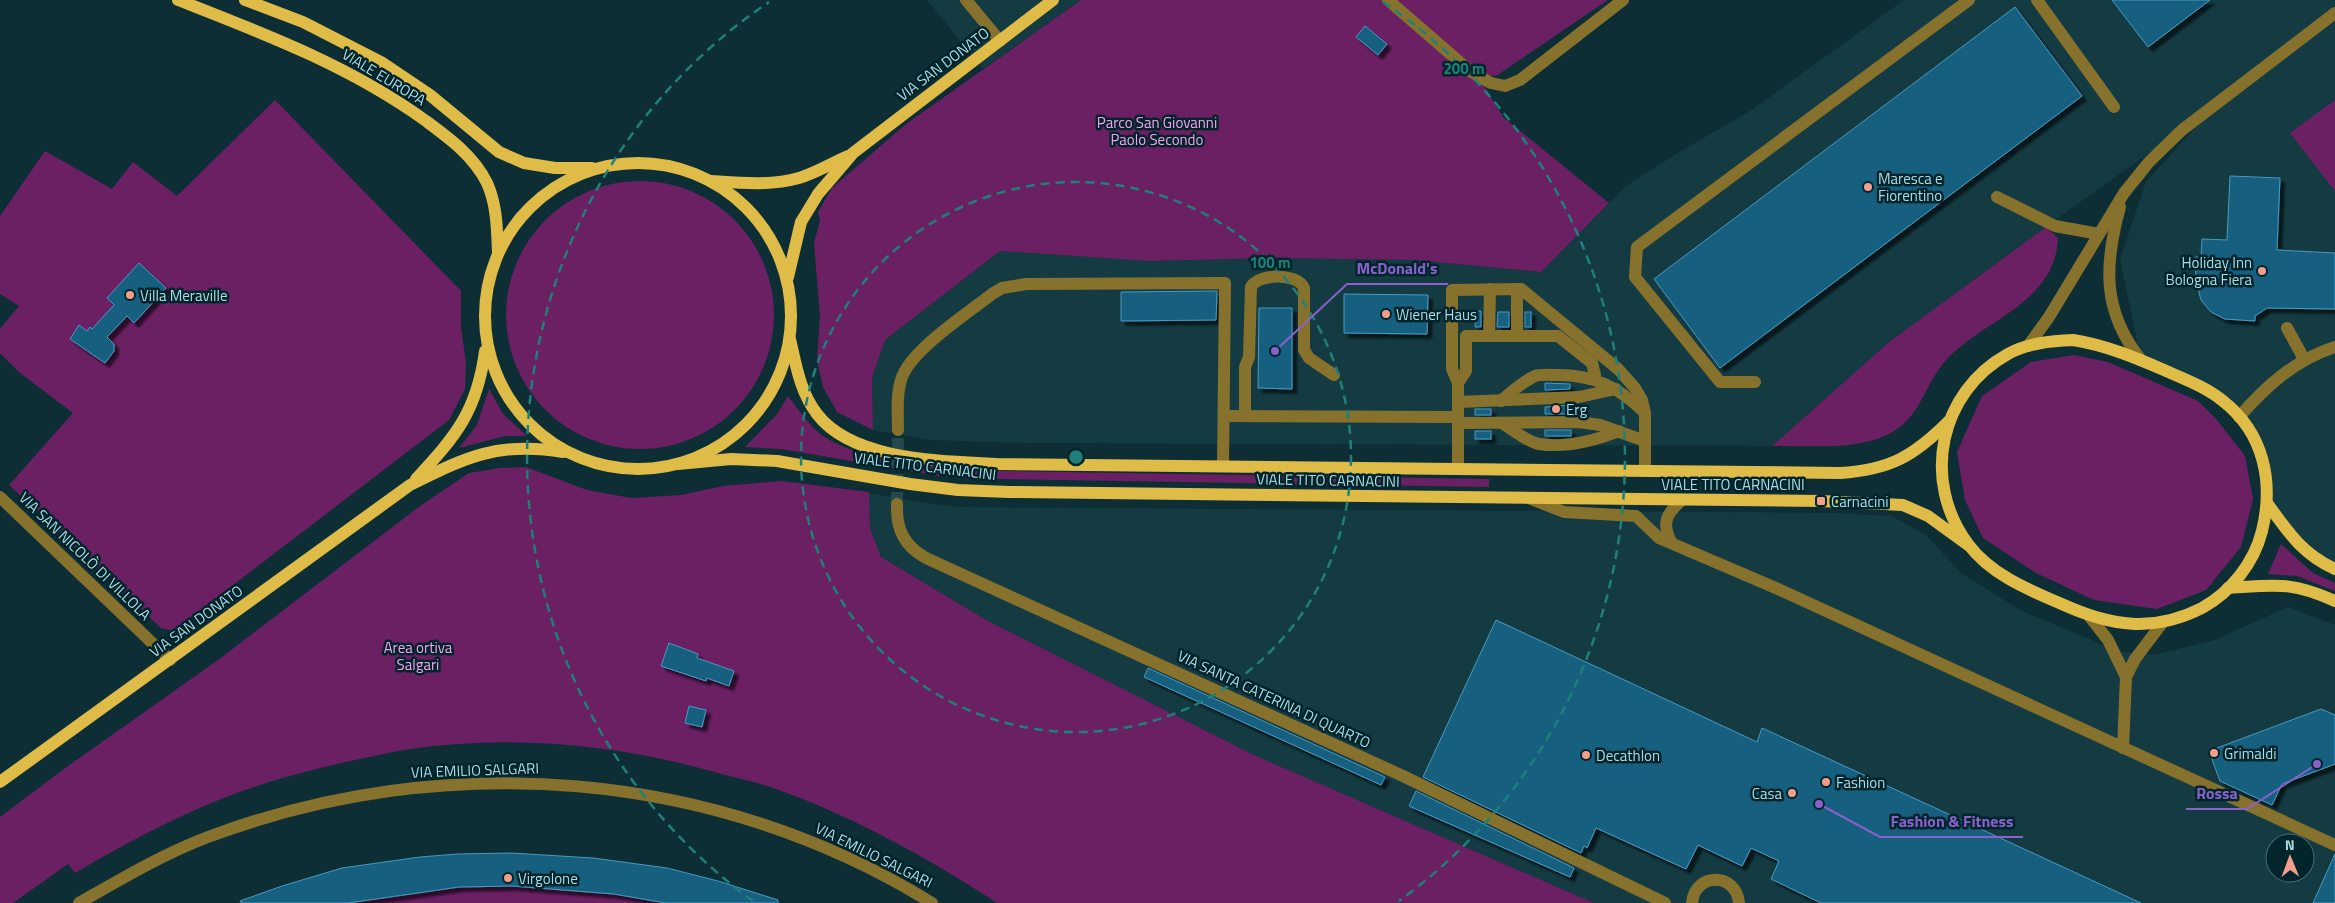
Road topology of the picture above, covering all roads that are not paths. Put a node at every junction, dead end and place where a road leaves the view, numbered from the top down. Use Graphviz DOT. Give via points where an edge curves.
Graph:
graph roads {
  1 [pos="178,0"];
  2 [pos="245,0"];
  3 [pos="966,0"];
  4 [pos="1053,0"];
  5 [pos="1388,0"];
  6 [pos="1623,0"];
  7 [pos="1969,0"];
  8 [pos="2038,0"];
  9 [pos="2335,13"];
  10 [pos="1000,41"];
  11 [pos="2114,107"];
  12 [pos="852,154"];
  13 [pos="599,168"];
  14 [pos="710,181"];
  15 [pos="2124,193"];
  16 [pos="1998,197"];
  17 [pos="2098,234"];
  18 [pos="498,253"];
  19 [pos="788,279"];
  20 [pos="1490,289"];
  21 [pos="1517,289"];
  22 [pos="2287,328"];
  23 [pos="1489,336"];
  24 [pos="1517,336"];
  25 [pos="790,339"];
  26 [pos="486,343"];
  27 [pos="2028,346"];
  28 [pos="2335,347"];
  29 [pos="2304,359"];
  30 [pos="2141,360"];
  31 [pos="1334,374"];
  32 [pos="1591,378"];
  33 [pos="1755,382"];
  34 [pos="1458,383"];
  35 [pos="1616,390"];
  36 [pos="1501,401"];
  37 [pos="1458,402"];
  38 [pos="1645,413"];
  39 [pos="1224,416"];
  40 [pos="1245,416"];
  41 [pos="2239,417"];
  42 [pos="1458,420"];
  43 [pos="1949,421"];
  44 [pos="1502,422"];
  45 [pos="898,430"];
  46 [pos="1619,431"];
  47 [pos="1645,441"];
  48 [pos="570,454"];
  49 [pos="678,464"];
  50 [pos="1223,466"];
  51 [pos="1458,469"];
  52 [pos="1645,471"];
  53 [pos="410,485"];
  54 [pos="0,496"];
  55 [pos="1531,499"];
  56 [pos="1682,500"];
  57 [pos="2267,503"];
  58 [pos="897,504"];
  59 [pos="1671,542"];
  60 [pos="1968,545"];
  61 [pos="2335,569"];
  62 [pos="2228,588"];
  63 [pos="2335,601"];
  64 [pos="2090,617"];
  65 [pos="2163,622"];
  66 [pos="170,660"];
  67 [pos="2126,677"];
  68 [pos="2123,748"];
  69 [pos="0,782"];
  70 [pos="2335,845"];
  71 [pos="79,903"];
  72 [pos="932,903"];
  73 [pos="1665,903"];
  74 [pos="1692,903"];
  75 [pos="1739,903"];
  1 -- 18 [label="main road, VIALE EUROPA" via="320,58 368,83 446,136 470,158 487,183 495,211"];
  2 -- 13 [label="main road, VIALE EUROPA" via="303,22 381,62 430,95 499,152 524,163 555,168"];
  3 -- 10 [label="street"];
  4 -- 10 [label="main road, VIA SAN DONATO"];
  5 -- 6 [label="street" via="1470,71 1490,84 1505,86 1520,80"];
  7 -- 33 [label="street" via="1637,248 1635,277 1720,382"];
  8 -- 11 [label="street"];
  9 -- 15 [label="street" via="2182,130"];
  10 -- 12 [label="main road, VIA SAN DONATO"];
  12 -- 14 [label="main road, VIA SAN DONATO" via="792,180 751,184"];
  12 -- 19 [label="main road, VIA SAN DONATO" via="818,194 801,222"];
  13 -- 14 [label="main road" via="625,163 656,164"];
  13 -- 18 [label="main road" via="566,180 536,201 515,224"];
  14 -- 19 [label="main road" via="735,197 753,215 768,235"];
  15 -- 17 [label="street"];
  15 -- 30 [label="street" via="2110,252 2108,280 2111,303 2120,329"];
  16 -- 17 [label="street" via="2055,226"];
  17 -- 27 [label="street"];
  18 -- 26 [label="main road" via="488,281 484,310"];
  19 -- 25 [label="main road" via="792,314"];
  20 -- 21 [label="street"];
  20 -- 23 [label="street"];
  20 -- 34 [label="street" via="1452,290 1452,369"];
  21 -- 24 [label="street"];
  21 -- 38 [label="street" via="1618,369 1635,388"];
  22 -- 29 [label="street"];
  23 -- 24 [label="street"];
  23 -- 34 [label="street" via="1466,336 1466,371"];
  24 -- 32 [label="street" via="1558,336 1592,363 1595,369"];
  25 -- 49 [label="main road" via="782,369 769,396 751,420 727,441"];
  25 -- 50 [label="main road, VIALE TITO CARNACINI" via="804,392 818,415 837,433 859,444 894,454 969,462"];
  26 -- 48 [label="main road" via="492,367 522,417 543,437"];
  26 -- 53 [label="main road, VIA SAN DONATO" via="474,401 462,426"];
  27 -- 30 [label="main road" via="2073,340 2099,344"];
  27 -- 43 [label="main road" via="2010,353 1983,372"];
  28 -- 29 [label="street"];
  29 -- 41 [label="street" via="2258,395"];
  30 -- 41 [label="main road" via="2206,389"];
  31 -- 40 [label="street" via="1309,358 1304,350 1302,284 1292,278 1254,281 1251,287 1249,357 1245,367"];
  32 -- 35 [label="street"];
  32 -- 36 [label="street" via="1536,376"];
  34 -- 37 [label="street"];
  35 -- 36 [label="street" via="1579,397"];
  35 -- 38 [label="street"];
  36 -- 37 [label="street"];
  37 -- 42 [label="street"];
  38 -- 47 [label="street"];
  39 -- 40 [label="street"];
  39 -- 45 [label="street" via="1225,283 1014,285 992,294 912,360 898,390"];
  39 -- 50 [label="street"];
  40 -- 42 [label="street"];
  41 -- 57 [label="main road" via="2262,454 2267,475"];
  42 -- 44 [label="street"];
  42 -- 51 [label="street"];
  43 -- 52 [label="main road, VIALE TITO CARNACINI" via="1909,456 1885,467 1861,472"];
  43 -- 60 [label="main road" via="1942,446 1942,490"];
  44 -- 46 [label="street" via="1578,422"];
  44 -- 46 [label="street" via="1537,444 1599,440"];
  46 -- 47 [label="street"];
  47 -- 52 [label="street"];
  48 -- 49 [label="main road" via="596,464 621,468 651,469"];
  48 -- 53 [label="main road, VIA SAN DONATO" via="515,448 487,452"];
  49 -- 55 [label="main road, VIALE TITO CARNACINI" via="731,459 777,462 958,490"];
  50 -- 51 [label="main road, VIALE TITO CARNACINI"];
  51 -- 52 [label="main road, VIALE TITO CARNACINI"];
  53 -- 66 [label="main road, VIA SAN DONATO"];
  54 -- 66 [label="street, VIA SAN NICOLÒ DI VILLOLA"];
  55 -- 56 [label="main road, VIALE TITO CARNACINI"];
  55 -- 59 [label="street" via="1564,512 1636,516 1659,538"];
  56 -- 59 [label="street" via="1670,510 1665,524"];
  56 -- 60 [label="main road, VIALE TITO CARNACINI" via="1903,505 1928,516"];
  57 -- 61 [label="main road" via="2300,547"];
  57 -- 62 [label="main road" via="2254,552 2247,566"];
  58 -- 73 [label="street, VIA SANTA CATERINA DI QUARTO" via="901,534 914,552 1403,776"];
  59 -- 68 [label="street"];
  60 -- 64 [label="main road" via="1983,561 2012,582"];
  62 -- 63 [label="main road" via="2288,585 2308,589"];
  62 -- 65 [label="main road" via="2202,608"];
  64 -- 65 [label="main road" via="2134,625"];
  64 -- 67 [label="street" via="2108,640"];
  65 -- 67 [label="street" via="2135,659"];
  66 -- 69 [label="main road, VIA SAN DONATO"];
  67 -- 68 [label="street"];
  68 -- 70 [label="street"];
  71 -- 72 [label="street, VIA EMILIO SALGARI" via="207,837 260,820 348,798 445,785 508,782 613,789 716,809 804,838"];
  74 -- 75 [label="street" via="1692,896 1701,884 1715,879 1734,888"];
}
